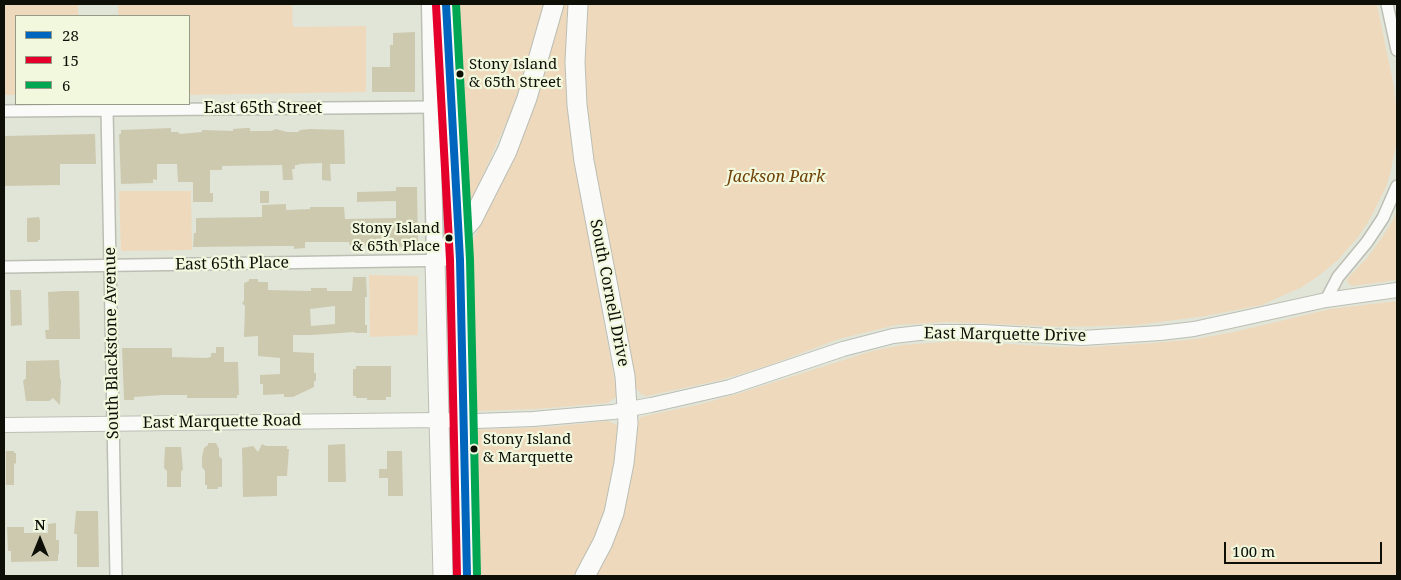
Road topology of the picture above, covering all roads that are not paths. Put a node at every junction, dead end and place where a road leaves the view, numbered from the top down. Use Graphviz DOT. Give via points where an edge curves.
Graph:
graph roads {
  1 [pos="430,4"];
  2 [pos="446,4"];
  3 [pos="554,4"];
  4 [pos="578,4"];
  5 [pos="1387,4"];
  6 [pos="1397,50"];
  7 [pos="432,107"];
  8 [pos="107,109"];
  9 [pos="4,111"];
  10 [pos="1397,186"];
  11 [pos="459,234"];
  12 [pos="460,260"];
  13 [pos="435,261"];
  14 [pos="110,266"];
  15 [pos="4,267"];
  16 [pos="1397,290"];
  17 [pos="1326,300"];
  18 [pos="628,410"];
  19 [pos="439,420"];
  20 [pos="462,421"];
  21 [pos="114,424"];
  22 [pos="4,425"];
  23 [pos="116,576"];
  24 [pos="443,576"];
  25 [pos="467,576"];
  26 [pos="585,576"];
  1 -- 7 [label="main road"];
  2 -- 11 [label="main road"];
  3 -- 11 [label="highway" via="527,98 507,151 472,220"];
  4 -- 18 [label="highway, South Cornell Drive" via="575,62 579,123 625,376"];
  5 -- 6 [label="street"];
  7 -- 8 [label="street, East 65th Street"];
  7 -- 13 [label="main road"];
  8 -- 9 [label="street, East 65th Street"];
  8 -- 14 [label="street, South Blackstone Avenue"];
  10 -- 17 [label="street" via="1382,218 1338,277"];
  11 -- 12 [label="main road"];
  11 -- 13 [label="highway"];
  12 -- 13 [label="street, East 65th Place"];
  12 -- 20 [label="main road"];
  13 -- 14 [label="street, East 65th Place"];
  13 -- 19 [label="highway"];
  14 -- 15 [label="street, East 65th Place"];
  14 -- 21 [label="street, South Blackstone Avenue"];
  16 -- 17 [label="street, East Marquette Drive"];
  17 -- 18 [label="street, East Marquette Drive" via="1194,329 1160,333 1082,338 982,332 919,332 893,336 843,349 730,387"];
  18 -- 20 [label="street, East Marquette Drive" via="532,419"];
  18 -- 26 [label="highway, South Cornell Drive" via="619,492 603,542"];
  19 -- 20 [label="street, East Marquette Drive"];
  19 -- 21 [label="street, East Marquette Road"];
  19 -- 24 [label="highway"];
  20 -- 25 [label="main road"];
  21 -- 22 [label="street, East Marquette Road"];
  21 -- 23 [label="street, South Blackstone Avenue"];
}
